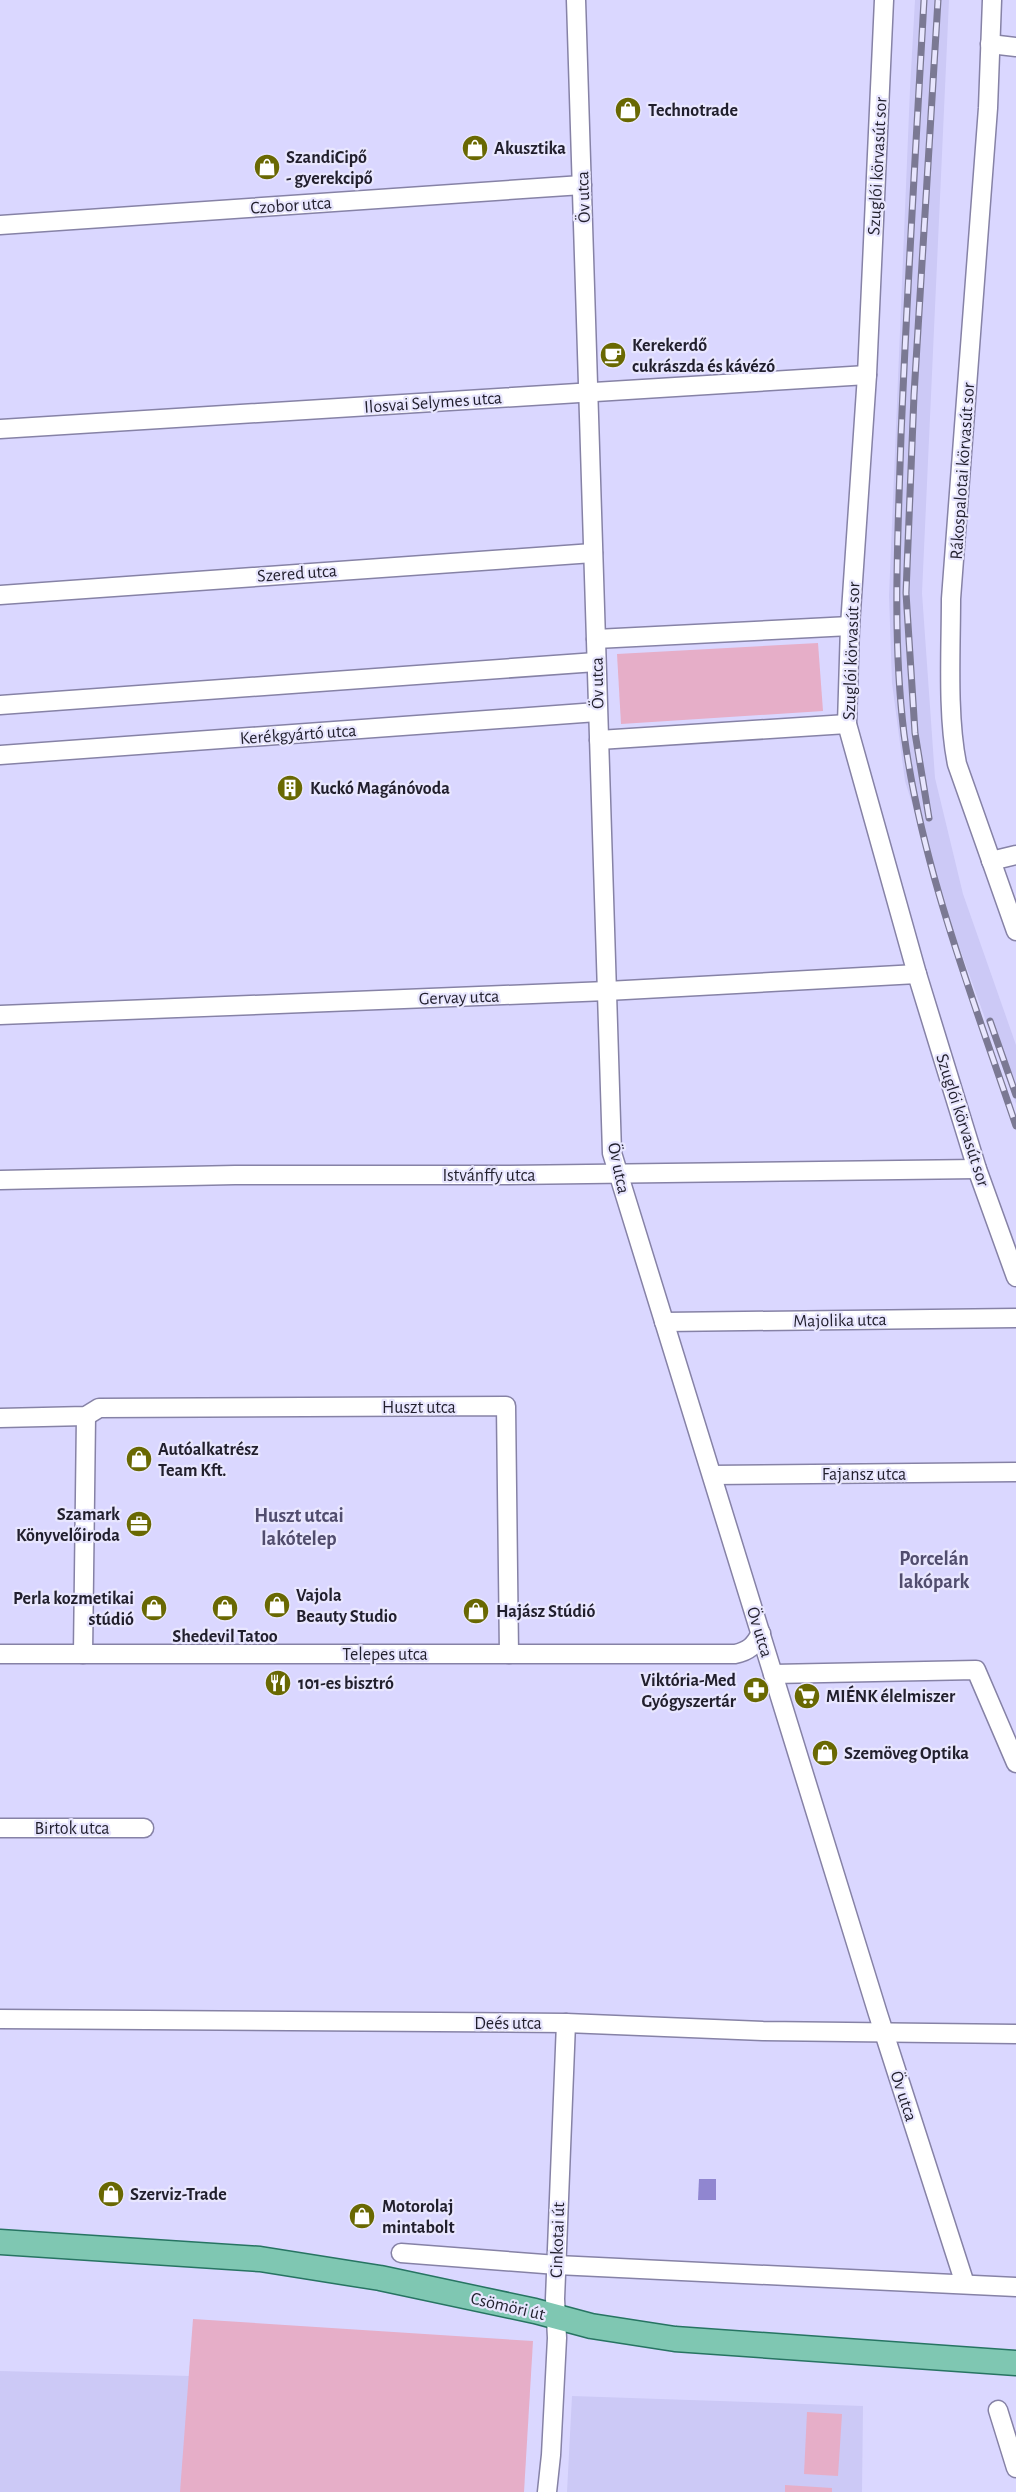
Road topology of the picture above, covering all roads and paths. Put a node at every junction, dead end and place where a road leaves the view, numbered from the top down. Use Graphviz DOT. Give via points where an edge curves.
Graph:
graph roads {
  1 [pos="576,0"];
  2 [pos="884,0"];
  3 [pos="992,0"];
  4 [pos="990,44"];
  5 [pos="1016,47"];
  6 [pos="582,185"];
  7 [pos="0,225"];
  8 [pos="867,375"];
  9 [pos="590,392"];
  10 [pos="0,429"];
  11 [pos="593,553"];
  12 [pos="0,595"];
  13 [pos="850,626"];
  14 [pos="596,639"];
  15 [pos="596,662"];
  16 [pos="0,705"];
  17 [pos="597,711"];
  18 [pos="847,724"];
  19 [pos="599,740"];
  20 [pos="0,755"];
  21 [pos="1016,855"];
  22 [pos="991,861"];
  23 [pos="1016,932"];
  24 [pos="917,974"];
  25 [pos="607,991"];
  26 [pos="0,1015"];
  27 [pos="977,1169"];
  28 [pos="617,1174"];
  29 [pos="0,1180"];
  30 [pos="1016,1277"];
  31 [pos="1016,1318"];
  32 [pos="664,1322"];
  33 [pos="86,1416"];
  34 [pos="0,1418"];
  35 [pos="1016,1472"];
  36 [pos="712,1475"];
  37 [pos="761,1634"];
  38 [pos="0,1654"];
  39 [pos="83,1654"];
  40 [pos="509,1654"];
  41 [pos="773,1674"];
  42 [pos="1015,1761"];
  43 [pos="0,1828"];
  44 [pos="144,1828"];
  45 [pos="0,2019"];
  46 [pos="566,2024"];
  47 [pos="884,2033"];
  48 [pos="1016,2034"];
  49 [pos="0,2242"];
  50 [pos="401,2253"];
  51 [pos="557,2265"];
  52 [pos="965,2284"];
  53 [pos="1016,2287"];
  54 [pos="555,2317"];
  55 [pos="1016,2363"];
  56 [pos="998,2410"];
  57 [pos="1016,2468"];
  58 [pos="547,2492"];
  1 -- 6 [label="street, Öv utca"];
  2 -- 8 [label="street, Szuglói körvasút sor"];
  3 -- 4 [label="street, Rákospalotai körvasút sor"];
  4 -- 5 [label="street"];
  4 -- 22 [label="street, Rákospalotai körvasút sor" via="951,599 951,656 957,764"];
  6 -- 7 [label="street, Czobor utca"];
  6 -- 9 [label="street, Öv utca"];
  8 -- 9 [label="street, Ilosvai Selymes utca"];
  8 -- 13 [label="street, Szuglói körvasút sor"];
  9 -- 10 [label="street, Ilosvai Selymes utca"];
  9 -- 11 [label="street, Öv utca"];
  11 -- 12 [label="street, Szered utca"];
  11 -- 14 [label="street, Öv utca"];
  13 -- 14 [label="street"];
  13 -- 18 [label="street, Szuglói körvasút sor"];
  14 -- 15 [label="street, Öv utca"];
  15 -- 16 [label="street"];
  15 -- 17 [label="street, Öv utca"];
  17 -- 19 [label="street, Öv utca"];
  17 -- 20 [label="street, Kerékgyártó utca"];
  18 -- 19 [label="street"];
  18 -- 24 [label="street, Szuglói körvasút sor"];
  19 -- 25 [label="street, Öv utca"];
  21 -- 22 [label="street"];
  22 -- 23 [label="street, Rákospalotai körvasút sor"];
  24 -- 25 [label="street, Gervay utca"];
  24 -- 27 [label="street, Szuglói körvasút sor"];
  25 -- 26 [label="street, Gervay utca"];
  25 -- 28 [label="street, Öv utca" via="612,1153"];
  27 -- 28 [label="street, Istvánffy utca"];
  27 -- 30 [label="street, Szuglói körvasút sor"];
  28 -- 29 [label="street, Istvánffy utca"];
  28 -- 32 [label="street, Öv utca"];
  31 -- 32 [label="street, Majolika utca"];
  32 -- 36 [label="street, Öv utca"];
  33 -- 34 [label="street, Huszt utca"];
  33 -- 39 [label="street"];
  33 -- 40 [label="street, Huszt utca" via="99,1408 506,1406"];
  35 -- 36 [label="street, Fajansz utca"];
  36 -- 37 [label="street, Öv utca"];
  37 -- 40 [label="street, Telepes utca" via="746,1652 735,1654"];
  37 -- 41 [label="street, Öv utca"];
  38 -- 39 [label="street, Telepes utca"];
  39 -- 40 [label="street, Telepes utca"];
  41 -- 42 [label="street" via="976,1670"];
  41 -- 47 [label="street, Öv utca"];
  43 -- 44 [label="street, Birtok utca"];
  45 -- 46 [label="street, Deés utca"];
  46 -- 47 [label="street, Deés utca"];
  46 -- 51 [label="street, Cinkotai út"];
  47 -- 48 [label="street, Deés utca"];
  47 -- 52 [label="street, Öv utca"];
  49 -- 54 [label="main road, Csömöri út" via="260,2259 380,2278"];
  50 -- 51 [label="street"];
  51 -- 52 [label="street"];
  51 -- 54 [label="street, Cinkotai út"];
  52 -- 53 [label="street"];
  54 -- 55 [label="main road, Csömöri út" via="675,2340"];
  54 -- 58 [label="street, Cinkotai út"];
  56 -- 57 [label="street"];
}
